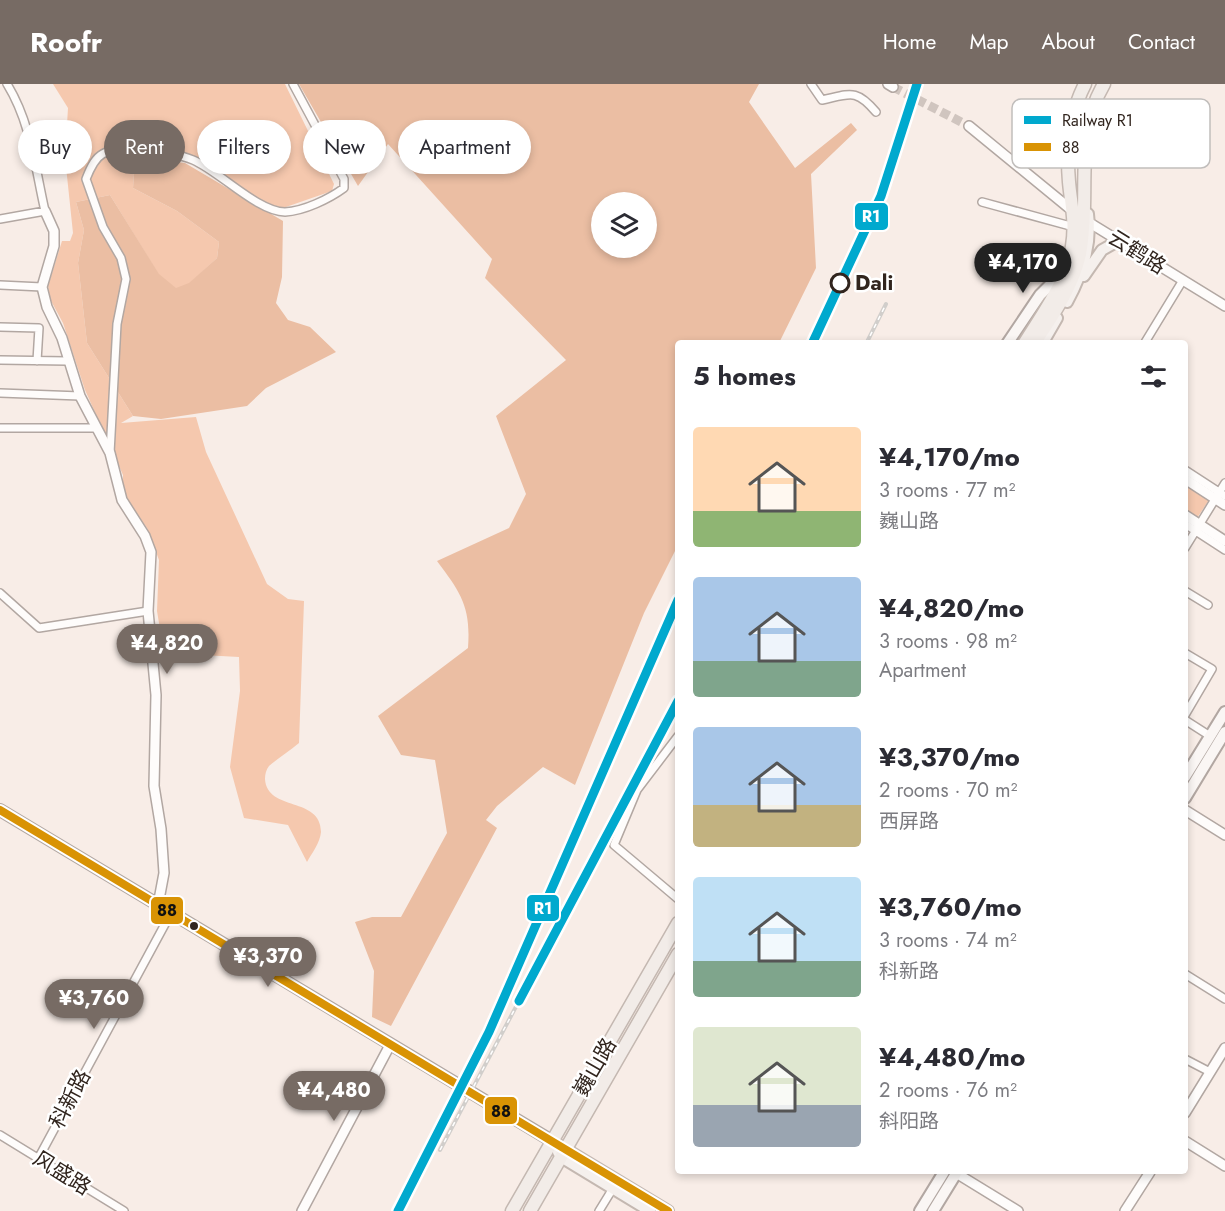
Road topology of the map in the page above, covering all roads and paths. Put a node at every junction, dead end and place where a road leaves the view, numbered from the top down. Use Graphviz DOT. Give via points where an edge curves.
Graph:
graph roads {
  1 [pos="7,84"];
  2 [pos="293,84"];
  3 [pos="811,84"];
  4 [pos="1085,84"];
  5 [pos="1104,84"];
  6 [pos="1079,99"];
  7 [pos="1096,99"];
  8 [pos="876,112"];
  9 [pos="969,126"];
  10 [pos="1012,162"];
  11 [pos="1019,168"];
  12 [pos="1069,168"];
  13 [pos="1086,168"];
  14 [pos="982,202"];
  15 [pos="45,211"];
  16 [pos="0,219"];
  17 [pos="1081,220"];
  18 [pos="1118,241"];
  19 [pos="1067,269"];
  20 [pos="1183,280"];
  21 [pos="0,285"];
  22 [pos="42,287"];
  23 [pos="1068,301"];
  24 [pos="1225,306"];
  25 [pos="0,327"];
  26 [pos="1010,340"];
  27 [pos="1026,340"];
  28 [pos="1037,340"];
  29 [pos="1044,340"];
  30 [pos="1146,340"];
  31 [pos="0,360"];
  32 [pos="38,361"];
  33 [pos="67,361"];
  34 [pos="0,393"];
  35 [pos="80,396"];
  36 [pos="0,428"];
  37 [pos="96,428"];
  38 [pos="110,453"];
  39 [pos="1188,472"];
  40 [pos="1188,480"];
  41 [pos="1225,483"];
  42 [pos="1220,496"];
  43 [pos="1225,505"];
  44 [pos="1188,518"];
  45 [pos="1188,525"];
  46 [pos="1198,528"];
  47 [pos="1225,541"];
  48 [pos="1188,543"];
  49 [pos="1225,550"];
  50 [pos="0,593"];
  51 [pos="1188,593"];
  52 [pos="1208,605"];
  53 [pos="148,611"];
  54 [pos="1188,655"];
  55 [pos="1188,710"];
  56 [pos="1225,712"];
  57 [pos="1188,722"];
  58 [pos="1225,732"];
  59 [pos="1210,736"];
  60 [pos="675,740"];
  61 [pos="1188,772"];
  62 [pos="1188,793"];
  63 [pos="0,810"];
  64 [pos="1188,812"];
  65 [pos="1225,835"];
  66 [pos="675,896"];
  67 [pos="158,906"];
  68 [pos="171,913"];
  69 [pos="675,928"];
  70 [pos="675,959"];
  71 [pos="1188,976"];
  72 [pos="1225,999"];
  73 [pos="390,1045"];
  74 [pos="1225,1048"];
  75 [pos="1188,1061"];
  76 [pos="1210,1072"];
  77 [pos="1188,1108"];
  78 [pos="0,1135"];
  79 [pos="552,1141"];
  80 [pos="1188,1143"];
  81 [pos="564,1153"];
  82 [pos="38,1159"];
  83 [pos="1225,1166"];
  84 [pos="943,1174"];
  85 [pos="956,1174"];
  86 [pos="960,1174"];
  87 [pos="1149,1174"];
  88 [pos="615,1184"];
  89 [pos="124,1211"];
  90 [pos="302,1211"];
  91 [pos="512,1211"];
  92 [pos="530,1211"];
  93 [pos="599,1211"];
  94 [pos="650,1211"];
  95 [pos="668,1211"];
  96 [pos="920,1211"];
  97 [pos="933,1211"];
  98 [pos="1018,1211"];
  99 [pos="1125,1211"];
  1 -- 15 [label="street" via="28,128"];
  2 -- 38 [label="street" via="344,179 344,188 333,196 305,207 284,212 262,205 190,159 121,150 107,151 93,159 86,179 88,187 103,227 121,258 126,279 117,324"];
  3 -- 8 [label="street" via="822,100 856,94"];
  4 -- 6 [label="highway"];
  5 -- 7 [label="highway"];
  9 -- 10 [label="street, 云鹤路"];
  11 -- 17 [label="street, 云鹤路"];
  12 -- 17 [label="highway"];
  13 -- 17 [label="highway"];
  14 -- 17 [label="street"];
  15 -- 16 [label="street"];
  15 -- 22 [label="street" via="54,231 54,246"];
  17 -- 18 [label="street, 云鹤路"];
  17 -- 19 [label="highway"];
  17 -- 23 [label="main road" via="1082,269"];
  17 -- 28 [label="highway" via="1080,253 1073,277"];
  18 -- 20 [label="street, 云鹤路"];
  18 -- 23 [label="main road" via="1097,256"];
  19 -- 26 [label="main road" via="1040,295"];
  19 -- 27 [label="highway"];
  20 -- 24 [label="street, 云鹤路"];
  20 -- 30 [label="street"];
  21 -- 22 [label="street"];
  22 -- 33 [label="street"];
  23 -- 29 [label="main road"];
  25 -- 32 [label="street" via="39,328"];
  31 -- 32 [label="street"];
  32 -- 33 [label="street"];
  33 -- 35 [label="street"];
  34 -- 35 [label="street"];
  35 -- 37 [label="street"];
  36 -- 37 [label="street"];
  37 -- 38 [label="street"];
  38 -- 53 [label="street" via="122,500 151,552"];
  39 -- 42 [label="street"];
  40 -- 42 [label="street"];
  41 -- 42 [label="street"];
  42 -- 43 [label="street"];
  42 -- 46 [label="street"];
  44 -- 46 [label="street"];
  45 -- 46 [label="street"];
  46 -- 47 [label="street"];
  46 -- 48 [label="street"];
  46 -- 49 [label="street"];
  50 -- 53 [label="street" via="39,628"];
  51 -- 52 [label="street"];
  53 -- 67 [label="street" via="156,695 154,786 164,873"];
  54 -- 55 [label="street" via="1212,669"];
  56 -- 59 [label="main road"];
  57 -- 59 [label="street"];
  58 -- 62 [label="main road"];
  59 -- 61 [label="main road"];
  60 -- 66 [label="street" via="637,790 614,845"];
  63 -- 67 [label="main road"];
  64 -- 65 [label="street"];
  67 -- 68 [label="main road"];
  68 -- 73 [label="main road"];
  68 -- 82 [label="street, 科新路"];
  69 -- 79 [label="highway, 巍山路"];
  70 -- 81 [label="highway, 巍山路"];
  71 -- 72 [label="street"];
  73 -- 79 [label="main road"];
  73 -- 90 [label="street"];
  74 -- 76 [label="street"];
  75 -- 76 [label="street"];
  76 -- 77 [label="street"];
  78 -- 82 [label="street, 风盛路"];
  79 -- 81 [label="main road"];
  79 -- 91 [label="highway, 巍山路"];
  80 -- 83 [label="street"];
  81 -- 88 [label="main road"];
  81 -- 92 [label="highway, 巍山路"];
  82 -- 89 [label="street, 风盛路"];
  84 -- 96 [label="main road"];
  85 -- 97 [label="main road"];
  86 -- 98 [label="street"];
  87 -- 99 [label="street"];
  88 -- 93 [label="street"];
  88 -- 94 [label="main road"];
  88 -- 95 [label="main road"];
}
